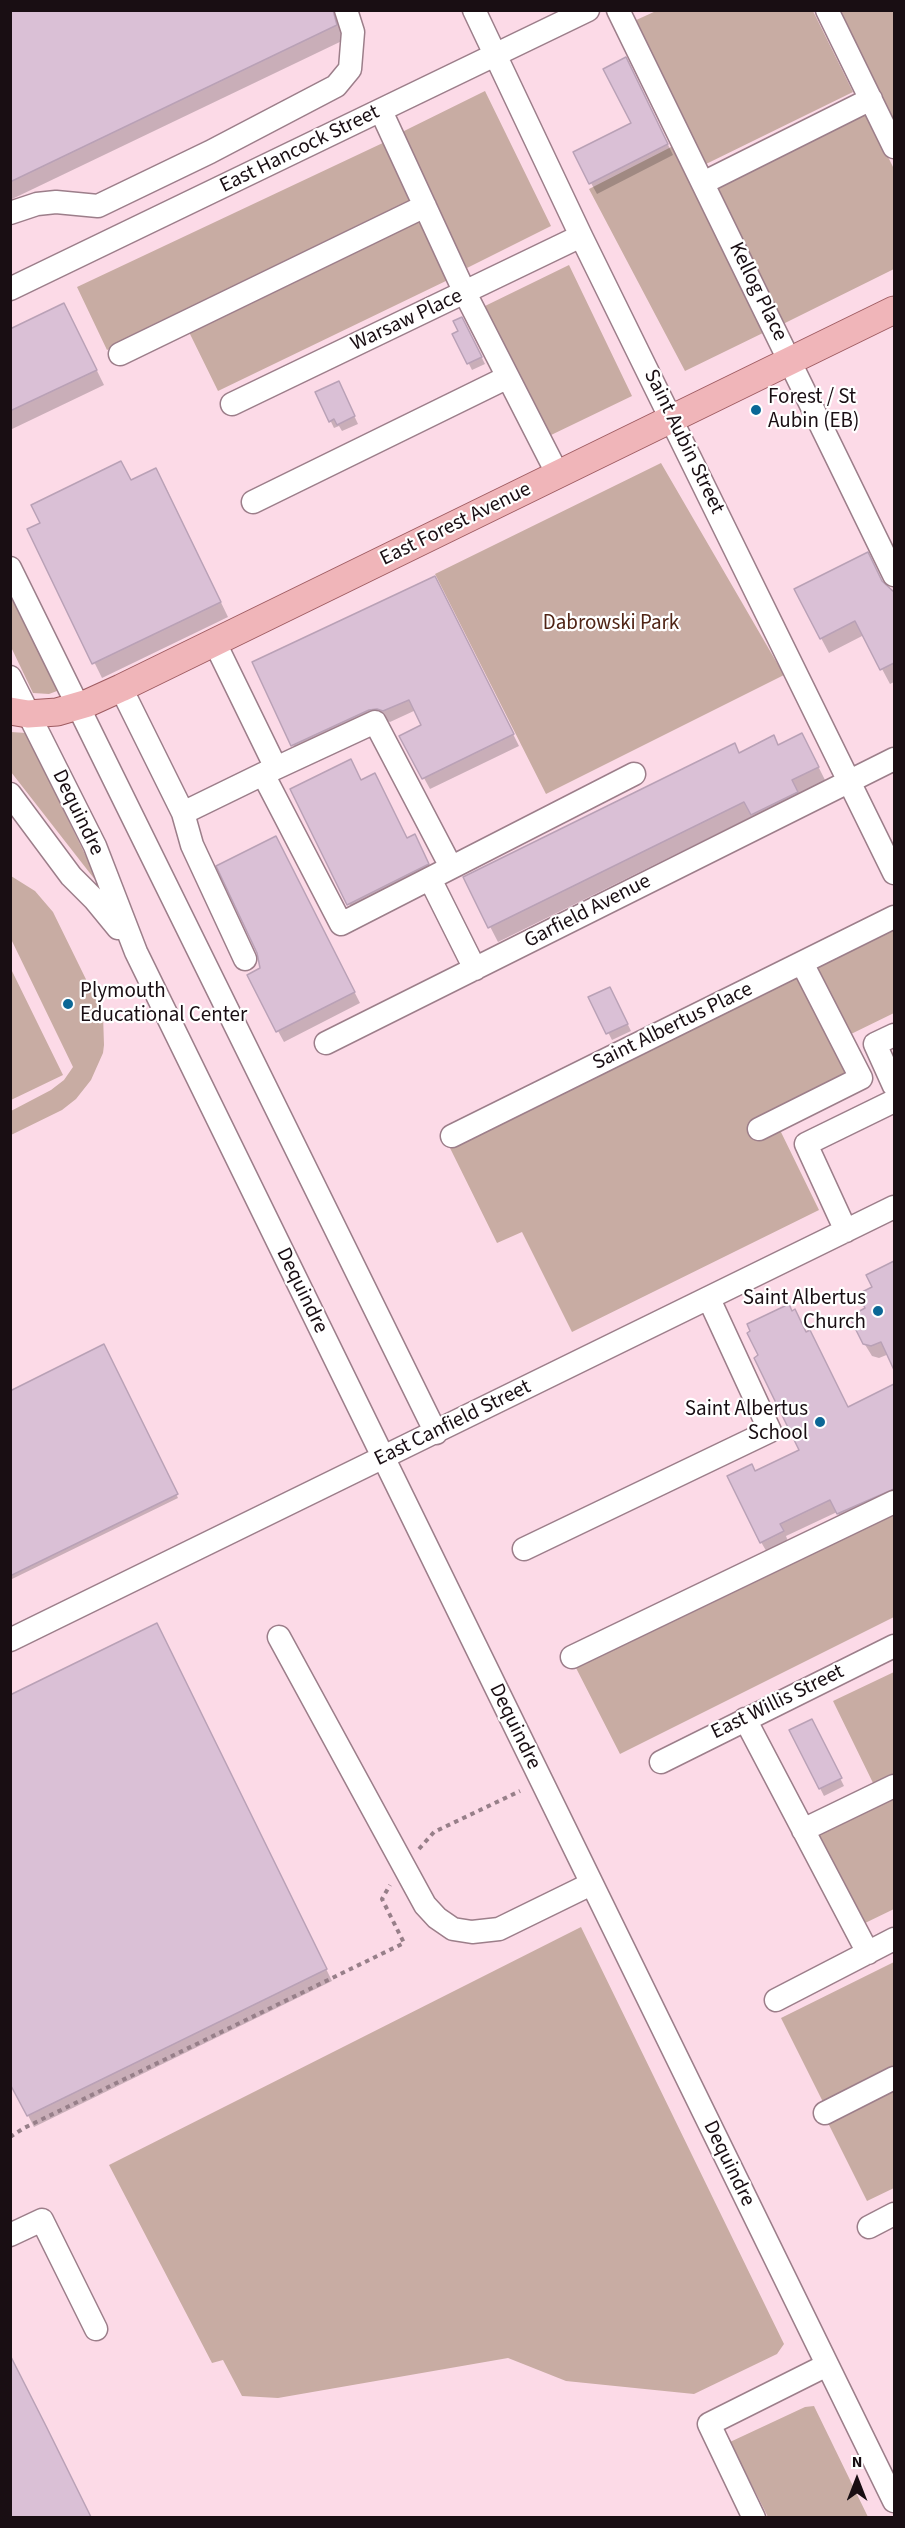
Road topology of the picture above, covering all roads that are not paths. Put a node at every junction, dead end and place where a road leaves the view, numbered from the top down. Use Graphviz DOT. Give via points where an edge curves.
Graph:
graph roads {
  1 [pos="346,10"];
  2 [pos="474,10"];
  3 [pos="588,10"];
  4 [pos="618,10"];
  5 [pos="827,10"];
  6 [pos="497,55"];
  7 [pos="871,99"];
  8 [pos="381,111"];
  9 [pos="894,147"];
  10 [pos="703,183"];
  11 [pos="424,206"];
  12 [pos="10,213"];
  13 [pos="581,236"];
  14 [pos="10,289"];
  15 [pos="465,293"];
  16 [pos="894,310"];
  17 [pos="120,354"];
  18 [pos="791,361"];
  19 [pos="508,377"];
  20 [pos="232,404"];
  21 [pos="672,419"];
  22 [pos="558,475"];
  23 [pos="253,502"];
  24 [pos="10,568"];
  25 [pos="894,574"];
  26 [pos="215,643"];
  27 [pos="10,677"];
  28 [pos="122,688"];
  29 [pos="79,706"];
  30 [pos="19,712"];
  31 [pos="894,759"];
  32 [pos="270,771"];
  33 [pos="634,774"];
  34 [pos="850,781"];
  35 [pos="10,794"];
  36 [pos="183,813"];
  37 [pos="452,867"];
  38 [pos="894,873"];
  39 [pos="430,879"];
  40 [pos="894,918"];
  41 [pos="136,952"];
  42 [pos="245,958"];
  43 [pos="802,963"];
  44 [pos="475,969"];
  45 [pos="894,1035"];
  46 [pos="326,1043"];
  47 [pos="894,1086"];
  48 [pos="894,1101"];
  49 [pos="759,1129"];
  50 [pos="452,1136"];
  51 [pos="894,1207"];
  52 [pos="846,1231"];
  53 [pos="709,1299"];
  54 [pos="436,1433"];
  55 [pos="382,1459"];
  56 [pos="894,1502"];
  57 [pos="524,1549"];
  58 [pos="279,1637"];
  59 [pos="10,1640"];
  60 [pos="894,1646"];
  61 [pos="572,1657"];
  62 [pos="745,1719"];
  63 [pos="661,1762"];
  64 [pos="894,1786"];
  65 [pos="803,1830"];
  66 [pos="591,1884"];
  67 [pos="894,1939"];
  68 [pos="868,1953"];
  69 [pos="776,2001"];
  70 [pos="894,2078"];
  71 [pos="825,2113"];
  72 [pos="894,2214"];
  73 [pos="869,2227"];
  74 [pos="10,2235"];
  75 [pos="96,2329"];
  76 [pos="827,2365"];
  77 [pos="894,2501"];
  78 [pos="754,2517"];
  1 -- 12 [label="street" via="352,24 350,69 336,86 98,206 56,202"];
  2 -- 6 [label="street, Saint Aubin Street"];
  3 -- 6 [label="street, East Hancock Street"];
  4 -- 10 [label="street, Kellog Place"];
  5 -- 7 [label="street"];
  6 -- 8 [label="street, East Hancock Street"];
  6 -- 13 [label="street, Saint Aubin Street"];
  7 -- 9 [label="street"];
  7 -- 10 [label="street"];
  8 -- 11 [label="street"];
  8 -- 14 [label="street, East Hancock Street"];
  10 -- 18 [label="street, Kellog Place"];
  11 -- 15 [label="street"];
  11 -- 17 [label="street"];
  13 -- 15 [label="street, Warsaw Place"];
  13 -- 21 [label="street, Saint Aubin Street"];
  15 -- 19 [label="street"];
  15 -- 20 [label="street, Warsaw Place"];
  16 -- 18 [label="main road, East Forest Avenue"];
  18 -- 21 [label="main road, East Forest Avenue"];
  18 -- 25 [label="street, Kellog Place"];
  19 -- 22 [label="street"];
  19 -- 23 [label="street"];
  21 -- 22 [label="main road, East Forest Avenue"];
  21 -- 34 [label="street, Saint Aubin Street"];
  22 -- 26 [label="main road, East Forest Avenue"];
  24 -- 29 [label="street"];
  26 -- 28 [label="main road, East Forest Avenue"];
  26 -- 32 [label="street"];
  27 -- 30 [label="street, Dequindre"];
  28 -- 29 [label="main road, East Forest Avenue"];
  28 -- 36 [label="street"];
  29 -- 30 [label="main road, East Forest Avenue" via="57,712"];
  29 -- 54 [label="street"];
  30 -- 41 [label="street, Dequindre" via="95,846"];
  31 -- 34 [label="street, Garfield Avenue"];
  32 -- 36 [label="street"];
  32 -- 37 [label="street" via="375,722"];
  32 -- 39 [label="street" via="341,924"];
  33 -- 37 [label="street"];
  34 -- 38 [label="street, Saint Aubin Street"];
  34 -- 44 [label="street, Garfield Avenue"];
  35 -- 41 [label="street, Dequindre" via="71,876 110,916"];
  36 -- 42 [label="street" via="192,845"];
  37 -- 39 [label="street"];
  39 -- 44 [label="street"];
  40 -- 43 [label="street, Saint Albertus Place"];
  41 -- 55 [label="street, Dequindre"];
  43 -- 49 [label="street" via="861,1078"];
  43 -- 50 [label="street, Saint Albertus Place"];
  44 -- 46 [label="street, Garfield Avenue"];
  45 -- 47 [label="street" via="875,1044"];
  48 -- 52 [label="street" via="806,1144"];
  51 -- 52 [label="street, East Canfield Street"];
  52 -- 53 [label="street, East Canfield Street"];
  53 -- 54 [label="street, East Canfield Street"];
  53 -- 57 [label="street" via="770,1431"];
  54 -- 55 [label="street, East Canfield Street"];
  55 -- 59 [label="street, East Canfield Street"];
  55 -- 66 [label="street, Dequindre"];
  56 -- 61 [label="street"];
  58 -- 66 [label="street" via="425,1905 437,1918 453,1929 499,1929"];
  60 -- 62 [label="street, East Willis Street"];
  62 -- 63 [label="street, East Willis Street"];
  62 -- 65 [label="street"];
  64 -- 65 [label="street"];
  65 -- 68 [label="street"];
  66 -- 76 [label="street, Dequindre"];
  67 -- 68 [label="street"];
  68 -- 69 [label="street"];
  70 -- 71 [label="street"];
  72 -- 73 [label="street"];
  74 -- 75 [label="street" via="42,2220"];
  76 -- 77 [label="street, Dequindre"];
  76 -- 78 [label="street" via="709,2424"];
}
